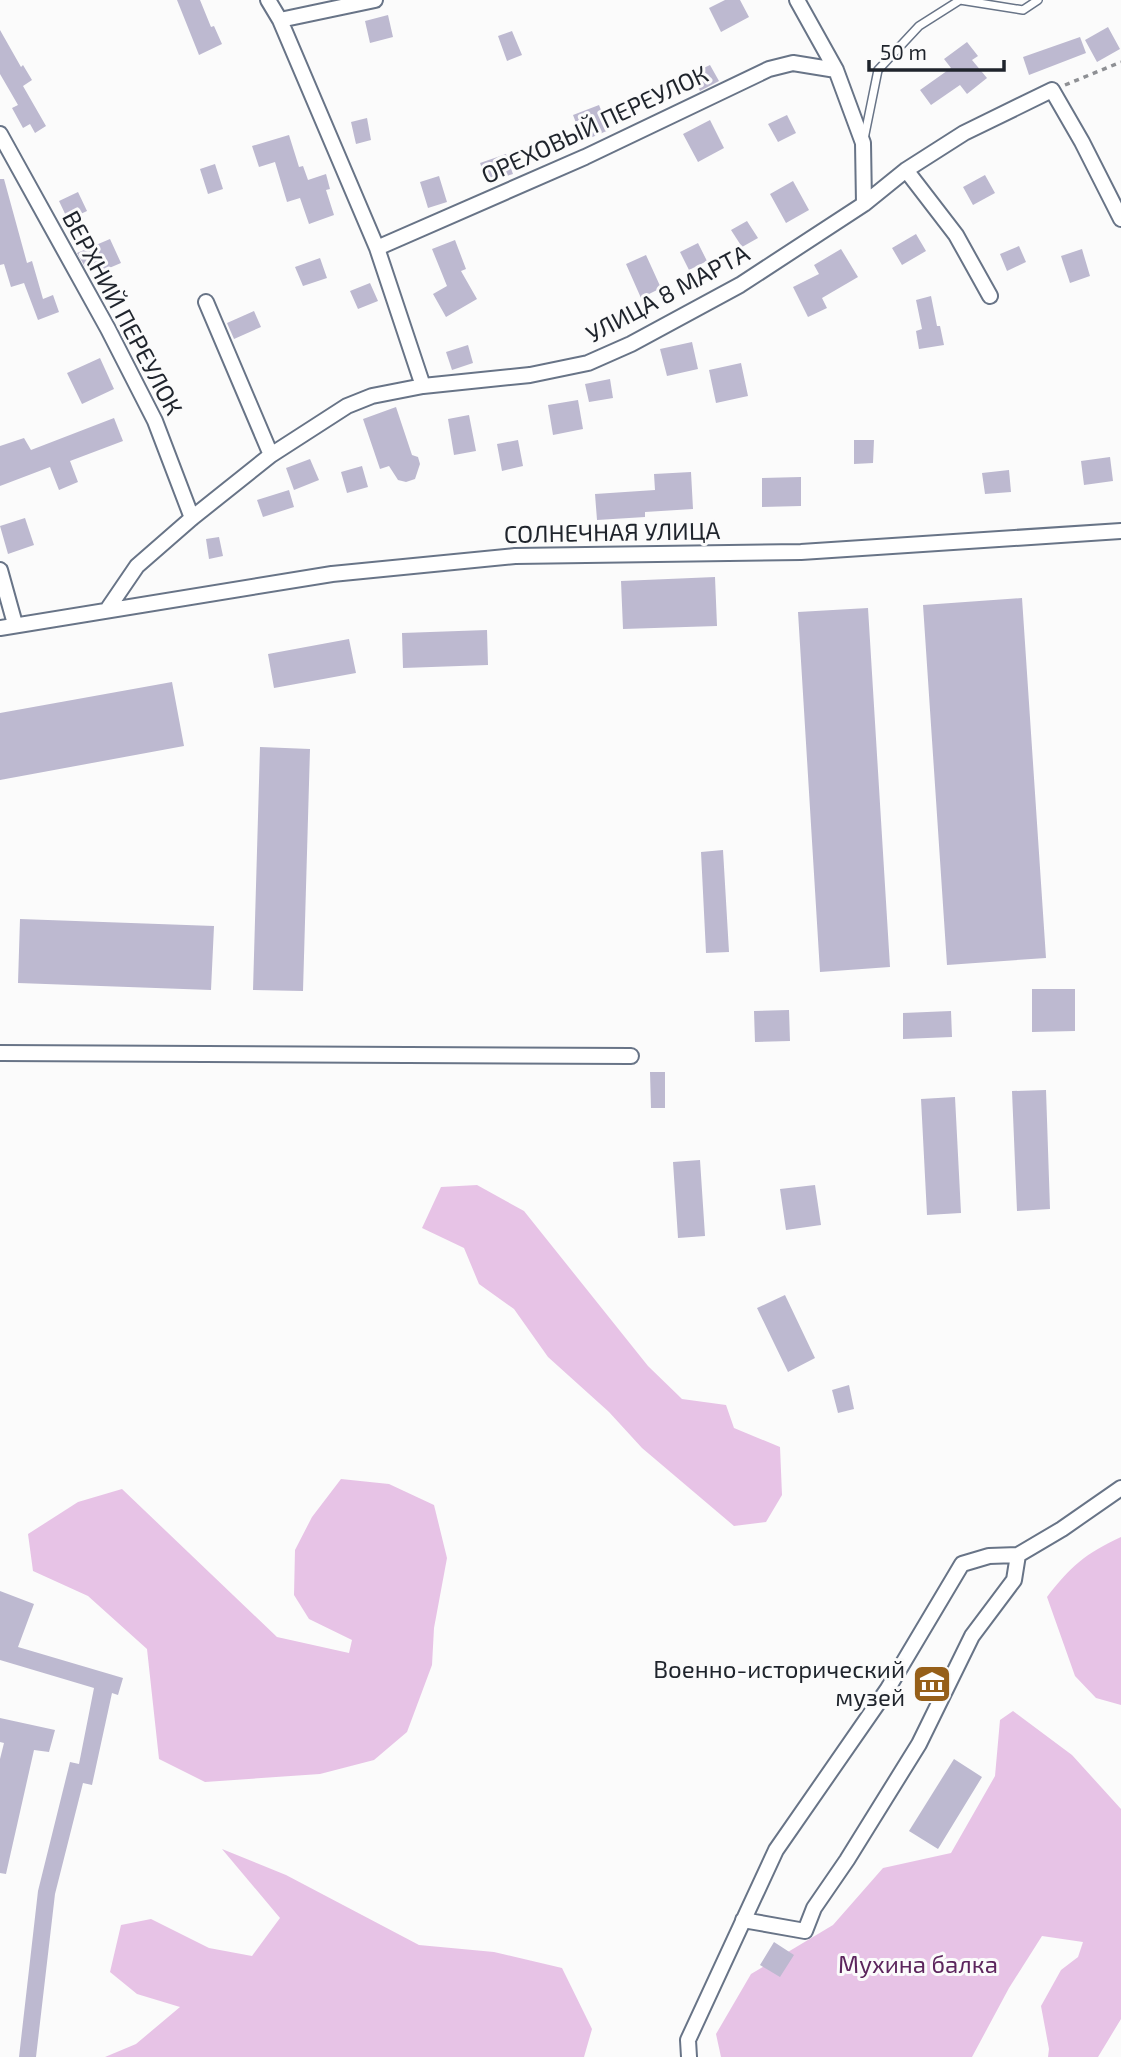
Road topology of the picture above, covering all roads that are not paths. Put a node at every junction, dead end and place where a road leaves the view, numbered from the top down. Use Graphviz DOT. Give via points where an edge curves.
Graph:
graph roads {
  1 [pos="268,0"];
  2 [pos="375,0"];
  3 [pos="797,0"];
  4 [pos="960,0"];
  5 [pos="1038,0"];
  6 [pos="280,20"];
  7 [pos="836,70"];
  8 [pos="0,134"];
  9 [pos="863,143"];
  10 [pos="906,170"];
  11 [pos="864,204"];
  12 [pos="1121,219"];
  13 [pos="377,248"];
  14 [pos="989,296"];
  15 [pos="206,302"];
  16 [pos="423,386"];
  17 [pos="271,455"];
  18 [pos="192,518"];
  19 [pos="1121,531"];
  20 [pos="0,570"];
  21 [pos="107,610"];
  22 [pos="15,624"];
  23 [pos="0,628"];
  24 [pos="0,1053"];
  25 [pos="631,1056"];
  26 [pos="1121,1488"];
  27 [pos="1018,1555"];
  28 [pos="743,1920"];
  29 [pos="690,2057"];
  1 -- 6 [label="street"];
  2 -- 6 [label="street"];
  3 -- 7 [label="street"];
  4 -- 5 [label="lane" via="1023,10"];
  4 -- 9 [label="lane" via="919,26 878,70"];
  6 -- 13 [label="street"];
  7 -- 9 [label="street"];
  7 -- 13 [label="street, ОРЕХОВЫЙ ПЕРЕУЛОК" via="793,63 769,69 585,157"];
  8 -- 18 [label="street, ВЕРХНИЙ ПЕРЕУЛОК" via="155,421"];
  9 -- 11 [label="street"];
  10 -- 11 [label="street, УЛИЦА 8 МАРТА"];
  10 -- 12 [label="street, УЛИЦА 8 МАРТА" via="964,133 1052,90"];
  10 -- 14 [label="street" via="956,235"];
  11 -- 16 [label="street, УЛИЦА 8 МАРТА" via="740,285 588,363 530,375"];
  13 -- 16 [label="street"];
  15 -- 17 [label="street"];
  16 -- 17 [label="street, УЛИЦА 8 МАРТА" via="347,406"];
  17 -- 18 [label="street, УЛИЦА 8 МАРТА"];
  18 -- 21 [label="street, УЛИЦА 8 МАРТА" via="137,566"];
  19 -- 21 [label="street, СОЛНЕЧНАЯ УЛИЦА" via="802,552 515,556 332,574"];
  20 -- 22 [label="street"];
  21 -- 22 [label="street"];
  22 -- 23 [label="street"];
  24 -- 25 [label="street"];
  26 -- 27 [label="street"];
  27 -- 28 [label="street" via="989,1556 962,1564 887,1690 776,1850"];
  27 -- 28 [label="street" via="1014,1580 971,1636 919,1744 814,1908 805,1931"];
  28 -- 29 [label="street" via="688,2040"];
}
